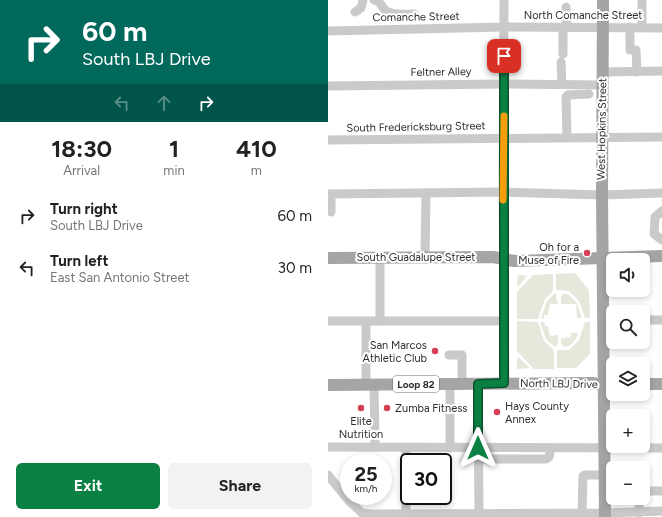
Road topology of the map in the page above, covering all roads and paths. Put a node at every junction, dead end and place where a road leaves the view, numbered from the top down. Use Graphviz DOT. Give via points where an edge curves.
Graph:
graph roads {
  1 [pos="363,0"];
  2 [pos="504,0"];
  3 [pos="603,0"];
  4 [pos="642,0"];
  5 [pos="379,1"];
  6 [pos="566,7"];
  7 [pos="355,12"];
  8 [pos="414,14"];
  9 [pos="565,27"];
  10 [pos="630,27"];
  11 [pos="504,28"];
  12 [pos="603,28"];
  13 [pos="642,28"];
  14 [pos="662,28"];
  15 [pos="328,31"];
  16 [pos="662,71"];
  17 [pos="603,72"];
  18 [pos="637,72"];
  19 [pos="504,84"];
  20 [pos="565,84"];
  21 [pos="603,85"];
  22 [pos="328,86"];
  23 [pos="589,94"];
  24 [pos="568,95"];
  25 [pos="662,137"];
  26 [pos="504,138"];
  27 [pos="567,138"];
  28 [pos="603,138"];
  29 [pos="328,140"];
  30 [pos="503,192"];
  31 [pos="426,193"];
  32 [pos="661,193"];
  33 [pos="330,194"];
  34 [pos="602,195"];
  35 [pos="662,209"];
  36 [pos="331,212"];
  37 [pos="662,240"];
  38 [pos="662,256"];
  39 [pos="380,257"];
  40 [pos="328,258"];
  41 [pos="425,258"];
  42 [pos="504,259"];
  43 [pos="602,259"];
  44 [pos="607,305"];
  45 [pos="650,320"];
  46 [pos="662,320"];
  47 [pos="328,321"];
  48 [pos="366,321"];
  49 [pos="380,321"];
  50 [pos="504,321"];
  51 [pos="449,355"];
  52 [pos="504,383"];
  53 [pos="370,384"];
  54 [pos="450,384"];
  55 [pos="462,384"];
  56 [pos="478,384"];
  57 [pos="650,384"];
  58 [pos="662,384"];
  59 [pos="328,385"];
  60 [pos="606,385"];
  61 [pos="607,401"];
  62 [pos="328,446"];
  63 [pos="375,447"];
  64 [pos="406,448"];
  65 [pos="450,448"];
  66 [pos="478,448"];
  67 [pos="551,448"];
  68 [pos="604,448"];
  69 [pos="662,448"];
  70 [pos="479,459"];
  71 [pos="328,475"];
  72 [pos="604,475"];
  73 [pos="606,481"];
  74 [pos="650,491"];
  75 [pos="662,491"];
  76 [pos="607,505"];
  77 [pos="639,505"];
  78 [pos="662,512"];
  79 [pos="582,513"];
  80 [pos="639,513"];
  81 [pos="406,514"];
  82 [pos="479,515"];
  83 [pos="551,515"];
  84 [pos="605,515"];
  1 -- 7 [label="street" via="361,8"];
  2 -- 11 [label="street"];
  3 -- 12 [label="main road, West Hopkins Street"];
  4 -- 13 [label="street"];
  5 -- 8 [label="street" via="390,13"];
  6 -- 9 [label="street"];
  9 -- 11 [label="street, North Comanche Street"];
  9 -- 12 [label="street, North Comanche Street"];
  9 -- 20 [label="street" via="562,58"];
  10 -- 12 [label="street, North Comanche Street"];
  10 -- 13 [label="street, North Comanche Street"];
  10 -- 18 [label="street"];
  11 -- 15 [label="street, Comanche Street"];
  11 -- 19 [label="street"];
  12 -- 17 [label="main road, West Hopkins Street"];
  13 -- 14 [label="street, North Comanche Street"];
  16 -- 18 [label="street"];
  17 -- 18 [label="street"];
  17 -- 21 [label="main road, West Hopkins Street"];
  19 -- 20 [label="street, Feltner Alley"];
  19 -- 22 [label="street, Feltner Alley"];
  19 -- 26 [label="street"];
  20 -- 21 [label="street, Feltner Alley"];
  20 -- 24 [label="street"];
  21 -- 28 [label="main road, West Hopkins Street"];
  23 -- 24 [label="street"];
  24 -- 27 [label="street"];
  25 -- 28 [label="street, South Fredericksburg Street"];
  26 -- 27 [label="street, South Fredericksburg Street"];
  26 -- 29 [label="street, South Fredericksburg Street"];
  26 -- 30 [label="street"];
  27 -- 28 [label="street, South Fredericksburg Street"];
  28 -- 34 [label="main road, West Hopkins Street"];
  30 -- 31 [label="street"];
  30 -- 34 [label="street"];
  30 -- 42 [label="street"];
  31 -- 33 [label="street"];
  31 -- 41 [label="street"];
  32 -- 34 [label="street"];
  32 -- 35 [label="street" via="659,199"];
  33 -- 36 [label="street"];
  34 -- 43 [label="main road, West Hopkins Street"];
  35 -- 37 [label="street" via="655,217 654,234"];
  38 -- 43 [label="main road, South Guadalupe Street"];
  39 -- 40 [label="main road, South Guadalupe Street"];
  39 -- 41 [label="main road, South Guadalupe Street"];
  39 -- 49 [label="street"];
  41 -- 42 [label="main road, South Guadalupe Street"];
  42 -- 43 [label="main road, South Guadalupe Street"];
  42 -- 50 [label="street"];
  43 -- 44 [label="main road, West Hopkins Street"];
  45 -- 46 [label="street"];
  47 -- 48 [label="street"];
  48 -- 49 [label="street"];
  48 -- 53 [label="street"];
  49 -- 50 [label="street"];
  50 -- 52 [label="street"];
  51 -- 55 [label="street" via="462,355"];
  52 -- 56 [label="main road, Loop 82"];
  52 -- 60 [label="main road, North LBJ Drive / Loop 82"];
  53 -- 54 [label="main road, Loop 82"];
  53 -- 59 [label="main road, Loop 82"];
  53 -- 63 [label="street"];
  54 -- 55 [label="main road, Loop 82"];
  54 -- 65 [label="street"];
  55 -- 56 [label="main road, Loop 82"];
  56 -- 66 [label="street"];
  57 -- 58 [label="main road"];
  61 -- 68 [label="main road, West Hopkins Street"];
  62 -- 63 [label="street"];
  63 -- 64 [label="street"];
  64 -- 65 [label="street"];
  64 -- 81 [label="street"];
  65 -- 66 [label="street"];
  66 -- 67 [label="street"];
  66 -- 70 [label="street"];
  67 -- 68 [label="street"];
  67 -- 70 [label="street" via="546,459"];
  68 -- 69 [label="street"];
  68 -- 72 [label="main road, West Hopkins Street"];
  70 -- 82 [label="street"];
  71 -- 81 [label="street" via="362,513"];
  72 -- 73 [label="main road, West Hopkins Street"];
  72 -- 79 [label="street" via="583,476"];
  74 -- 75 [label="street"];
  76 -- 84 [label="main road, West Hopkins Street"];
  77 -- 80 [label="street"];
  78 -- 80 [label="street"];
  79 -- 83 [label="street"];
  79 -- 84 [label="street"];
  80 -- 84 [label="street"];
  81 -- 82 [label="street"];
  82 -- 83 [label="street"];
}
